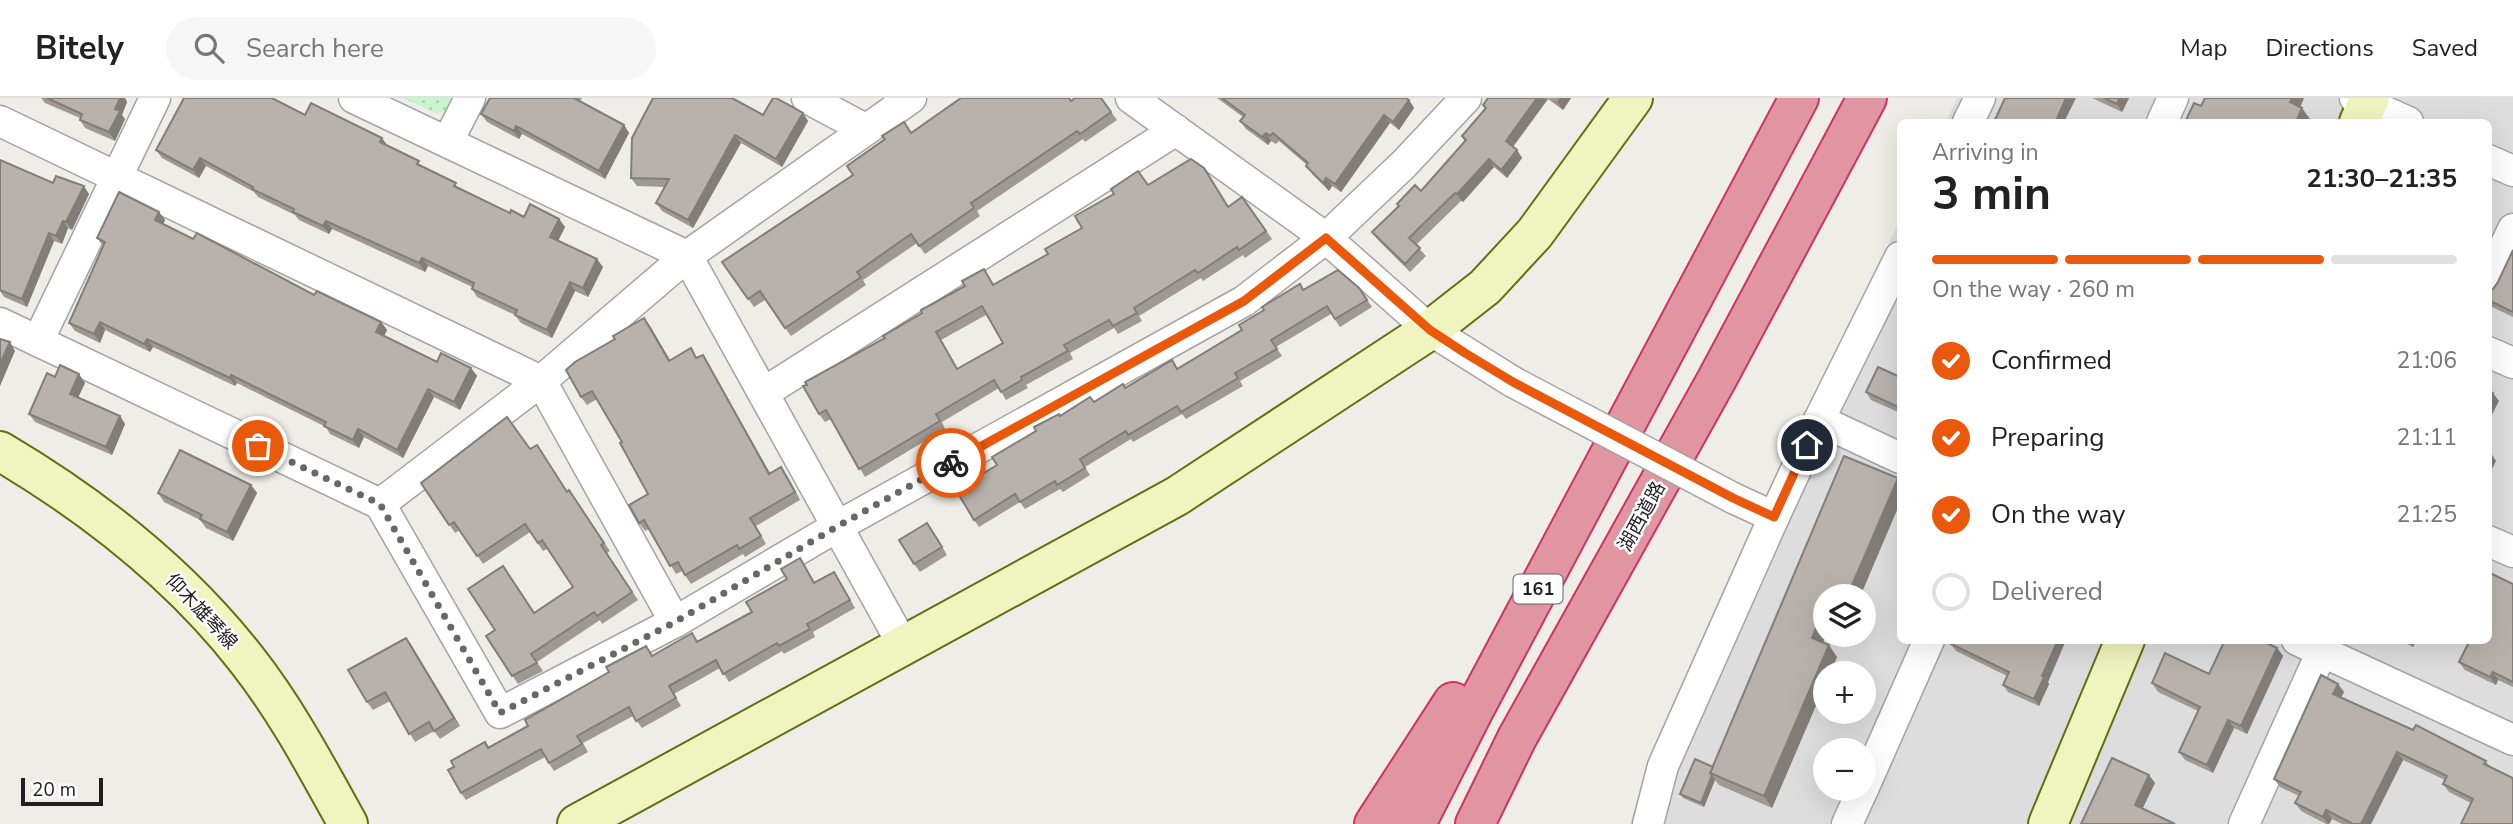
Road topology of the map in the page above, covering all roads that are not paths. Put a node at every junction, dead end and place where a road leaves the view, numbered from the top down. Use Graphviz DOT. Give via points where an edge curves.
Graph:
graph roads {
  1 [pos="155,98"];
  2 [pos="354,98"];
  3 [pos="470,98"];
  4 [pos="807,98"];
  5 [pos="911,98"];
  6 [pos="1131,98"];
  7 [pos="1633,98"];
  8 [pos="1799,98"];
  9 [pos="1867,98"];
  10 [pos="1980,98"];
  11 [pos="2173,98"];
  12 [pos="1461,100"];
  13 [pos="2363,106"];
  14 [pos="1970,119"];
  15 [pos="2163,119"];
  16 [pos="2400,119"];
  17 [pos="0,121"];
  18 [pos="865,129"];
  19 [pos="1176,130"];
  20 [pos="448,141"];
  21 [pos="2492,162"];
  22 [pos="2513,171"];
  23 [pos="117,177"];
  24 [pos="2513,229"];
  25 [pos="1326,238"];
  26 [pos="687,256"];
  27 [pos="1897,263"];
  28 [pos="2492,274"];
  29 [pos="0,323"];
  30 [pos="1430,330"];
  31 [pos="38,341"];
  32 [pos="2492,354"];
  33 [pos="1661,355"];
  34 [pos="2513,363"];
  35 [pos="1717,379"];
  36 [pos="541,381"];
  37 [pos="765,392"];
  38 [pos="1819,420"];
  39 [pos="0,451"];
  40 [pos="1897,457"];
  41 [pos="380,504"];
  42 [pos="1774,517"];
  43 [pos="838,526"];
  44 [pos="2492,543"];
  45 [pos="2513,552"];
  46 [pos="675,622"];
  47 [pos="1927,644"];
  48 [pos="2122,644"];
  49 [pos="2315,644"];
  50 [pos="903,645"];
  51 [pos="2513,740"];
  52 [pos="1876,759"];
  53 [pos="1857,801"];
  54 [pos="348,824"];
  55 [pos="577,824"];
  56 [pos="1374,824"];
  57 [pos="1416,824"];
  58 [pos="1475,824"];
  59 [pos="1502,824"];
  60 [pos="1648,824"];
  61 [pos="1847,824"];
  62 [pos="2048,824"];
  63 [pos="2244,824"];
  1 -- 23 [label="street"];
  2 -- 20 [label="street"];
  3 -- 20 [label="street"];
  4 -- 18 [label="street"];
  5 -- 18 [label="street"];
  6 -- 19 [label="street"];
  7 -- 30 [label="street" via="1535,233 1485,287"];
  8 -- 33 [label="highway, 161"];
  9 -- 35 [label="highway, 湖西道路 / 161"];
  10 -- 14 [label="street"];
  11 -- 15 [label="street"];
  12 -- 25 [label="street" via="1404,164"];
  13 -- 16 [label="street"];
  17 -- 23 [label="street"];
  18 -- 26 [label="street"];
  19 -- 25 [label="street"];
  19 -- 37 [label="street"];
  20 -- 26 [label="street"];
  21 -- 22 [label="street"];
  23 -- 31 [label="street"];
  23 -- 36 [label="street"];
  24 -- 28 [label="street"];
  25 -- 30 [label="street"];
  25 -- 43 [label="street" via="1244,301"];
  26 -- 36 [label="street"];
  26 -- 37 [label="street"];
  27 -- 38 [label="street"];
  29 -- 31 [label="street"];
  30 -- 42 [label="street, bridge" via="1513,382"];
  30 -- 50 [label="street" via="1177,496"];
  31 -- 41 [label="street"];
  32 -- 34 [label="street"];
  33 -- 56 [label="highway" via="1447,712"];
  33 -- 57 [label="highway, 161"];
  35 -- 58 [label="highway, 湖西道路 / 161" via="1517,738"];
  35 -- 59 [label="highway"];
  36 -- 41 [label="street"];
  36 -- 46 [label="street"];
  37 -- 43 [label="street"];
  38 -- 40 [label="street"];
  38 -- 42 [label="street"];
  39 -- 54 [label="street, 仰木雄琴線" via="53,482 111,525 197,600 248,661 293,726"];
  41 -- 46 [label="street" via="500,713"];
  42 -- 60 [label="street" via="1663,766"];
  43 -- 46 [label="street"];
  43 -- 50 [label="street"];
  44 -- 45 [label="street"];
  47 -- 52 [label="street"];
  48 -- 62 [label="street"];
  49 -- 51 [label="street"];
  49 -- 63 [label="street"];
  50 -- 55 [label="street"];
  53 -- 61 [label="street"];
}
